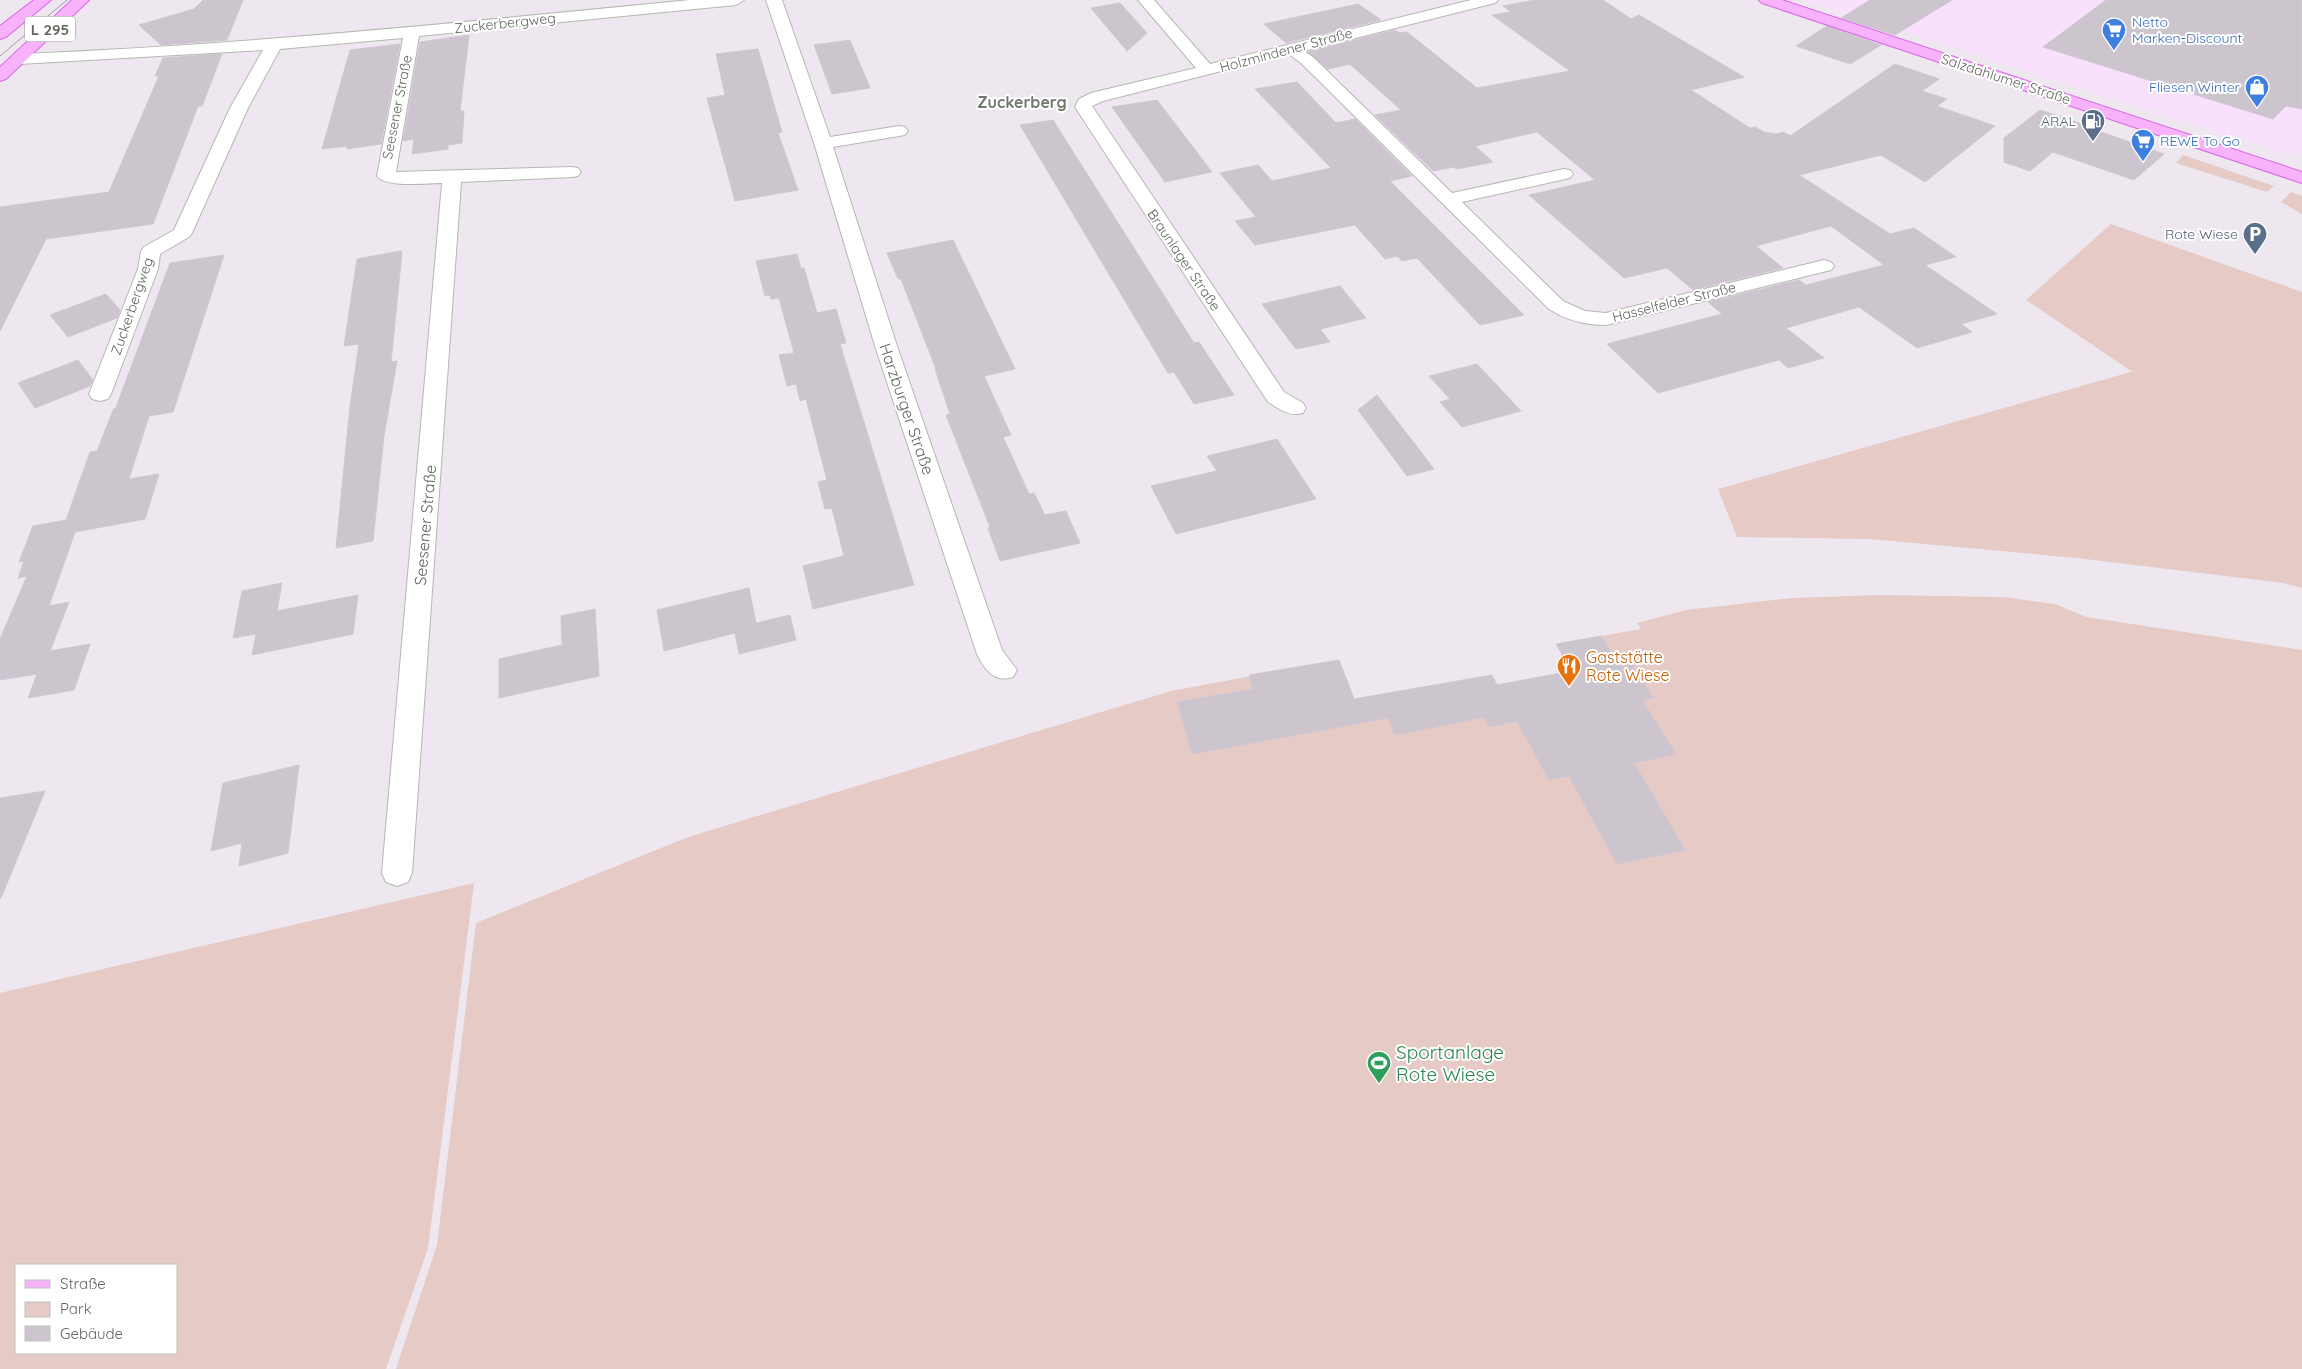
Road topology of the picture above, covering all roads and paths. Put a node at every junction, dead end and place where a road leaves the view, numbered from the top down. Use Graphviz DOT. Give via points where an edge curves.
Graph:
graph roads {
  1 [pos="43,0"];
  2 [pos="81,0"];
  3 [pos="736,0"];
  4 [pos="774,0"];
  5 [pos="1146,0"];
  6 [pos="1490,0"];
  7 [pos="1767,0"];
  8 [pos="642,5"];
  9 [pos="412,32"];
  10 [pos="0,34"];
  11 [pos="274,45"];
  12 [pos="1290,48"];
  13 [pos="19,59"];
  14 [pos="1207,71"];
  15 [pos="0,76"];
  16 [pos="1085,103"];
  17 [pos="899,131"];
  18 [pos="823,143"];
  19 [pos="572,172"];
  20 [pos="1564,174"];
  21 [pos="2301,176"];
  22 [pos="452,178"];
  23 [pos="1449,199"];
  24 [pos="1824,266"];
  25 [pos="100,394"];
  26 [pos="1295,408"];
  27 [pos="1003,670"];
  28 [pos="398,873"];
  1 -- 10 [label="main road, L 295"];
  2 -- 13 [label="main road, L 295"];
  3 -- 8 [label="street, Zuckerbergweg"];
  4 -- 18 [label="street, Harzburger Straße"];
  5 -- 14 [label="street"];
  6 -- 12 [label="street, Holzmindener Straße"];
  7 -- 21 [label="main road, Salzdahlumer Straße"];
  8 -- 9 [label="street, Zuckerbergweg"];
  9 -- 11 [label="street, Zuckerbergweg"];
  9 -- 22 [label="street, Seesener Straße" via="386,176"];
  11 -- 13 [label="street, Zuckerbergweg"];
  11 -- 25 [label="street, Zuckerbergweg" via="239,108 182,234 151,251 148,269"];
  12 -- 14 [label="street, Holzmindener Straße"];
  12 -- 23 [label="street, Hasselfelder Straße" via="1308,61"];
  13 -- 15 [label="main road, L 295"];
  14 -- 16 [label="street, Holzmindener Straße" via="1097,97"];
  16 -- 26 [label="street, Braunlager Straße" via="1086,112 1276,398"];
  17 -- 18 [label="street"];
  18 -- 27 [label="street, Harzburger Straße" via="886,346 990,654"];
  19 -- 22 [label="street, Seesener Straße"];
  20 -- 23 [label="street"];
  22 -- 28 [label="street, Seesener Straße"];
  23 -- 24 [label="street, Hasselfelder Straße" via="1556,305 1577,316 1606,319"];
}
